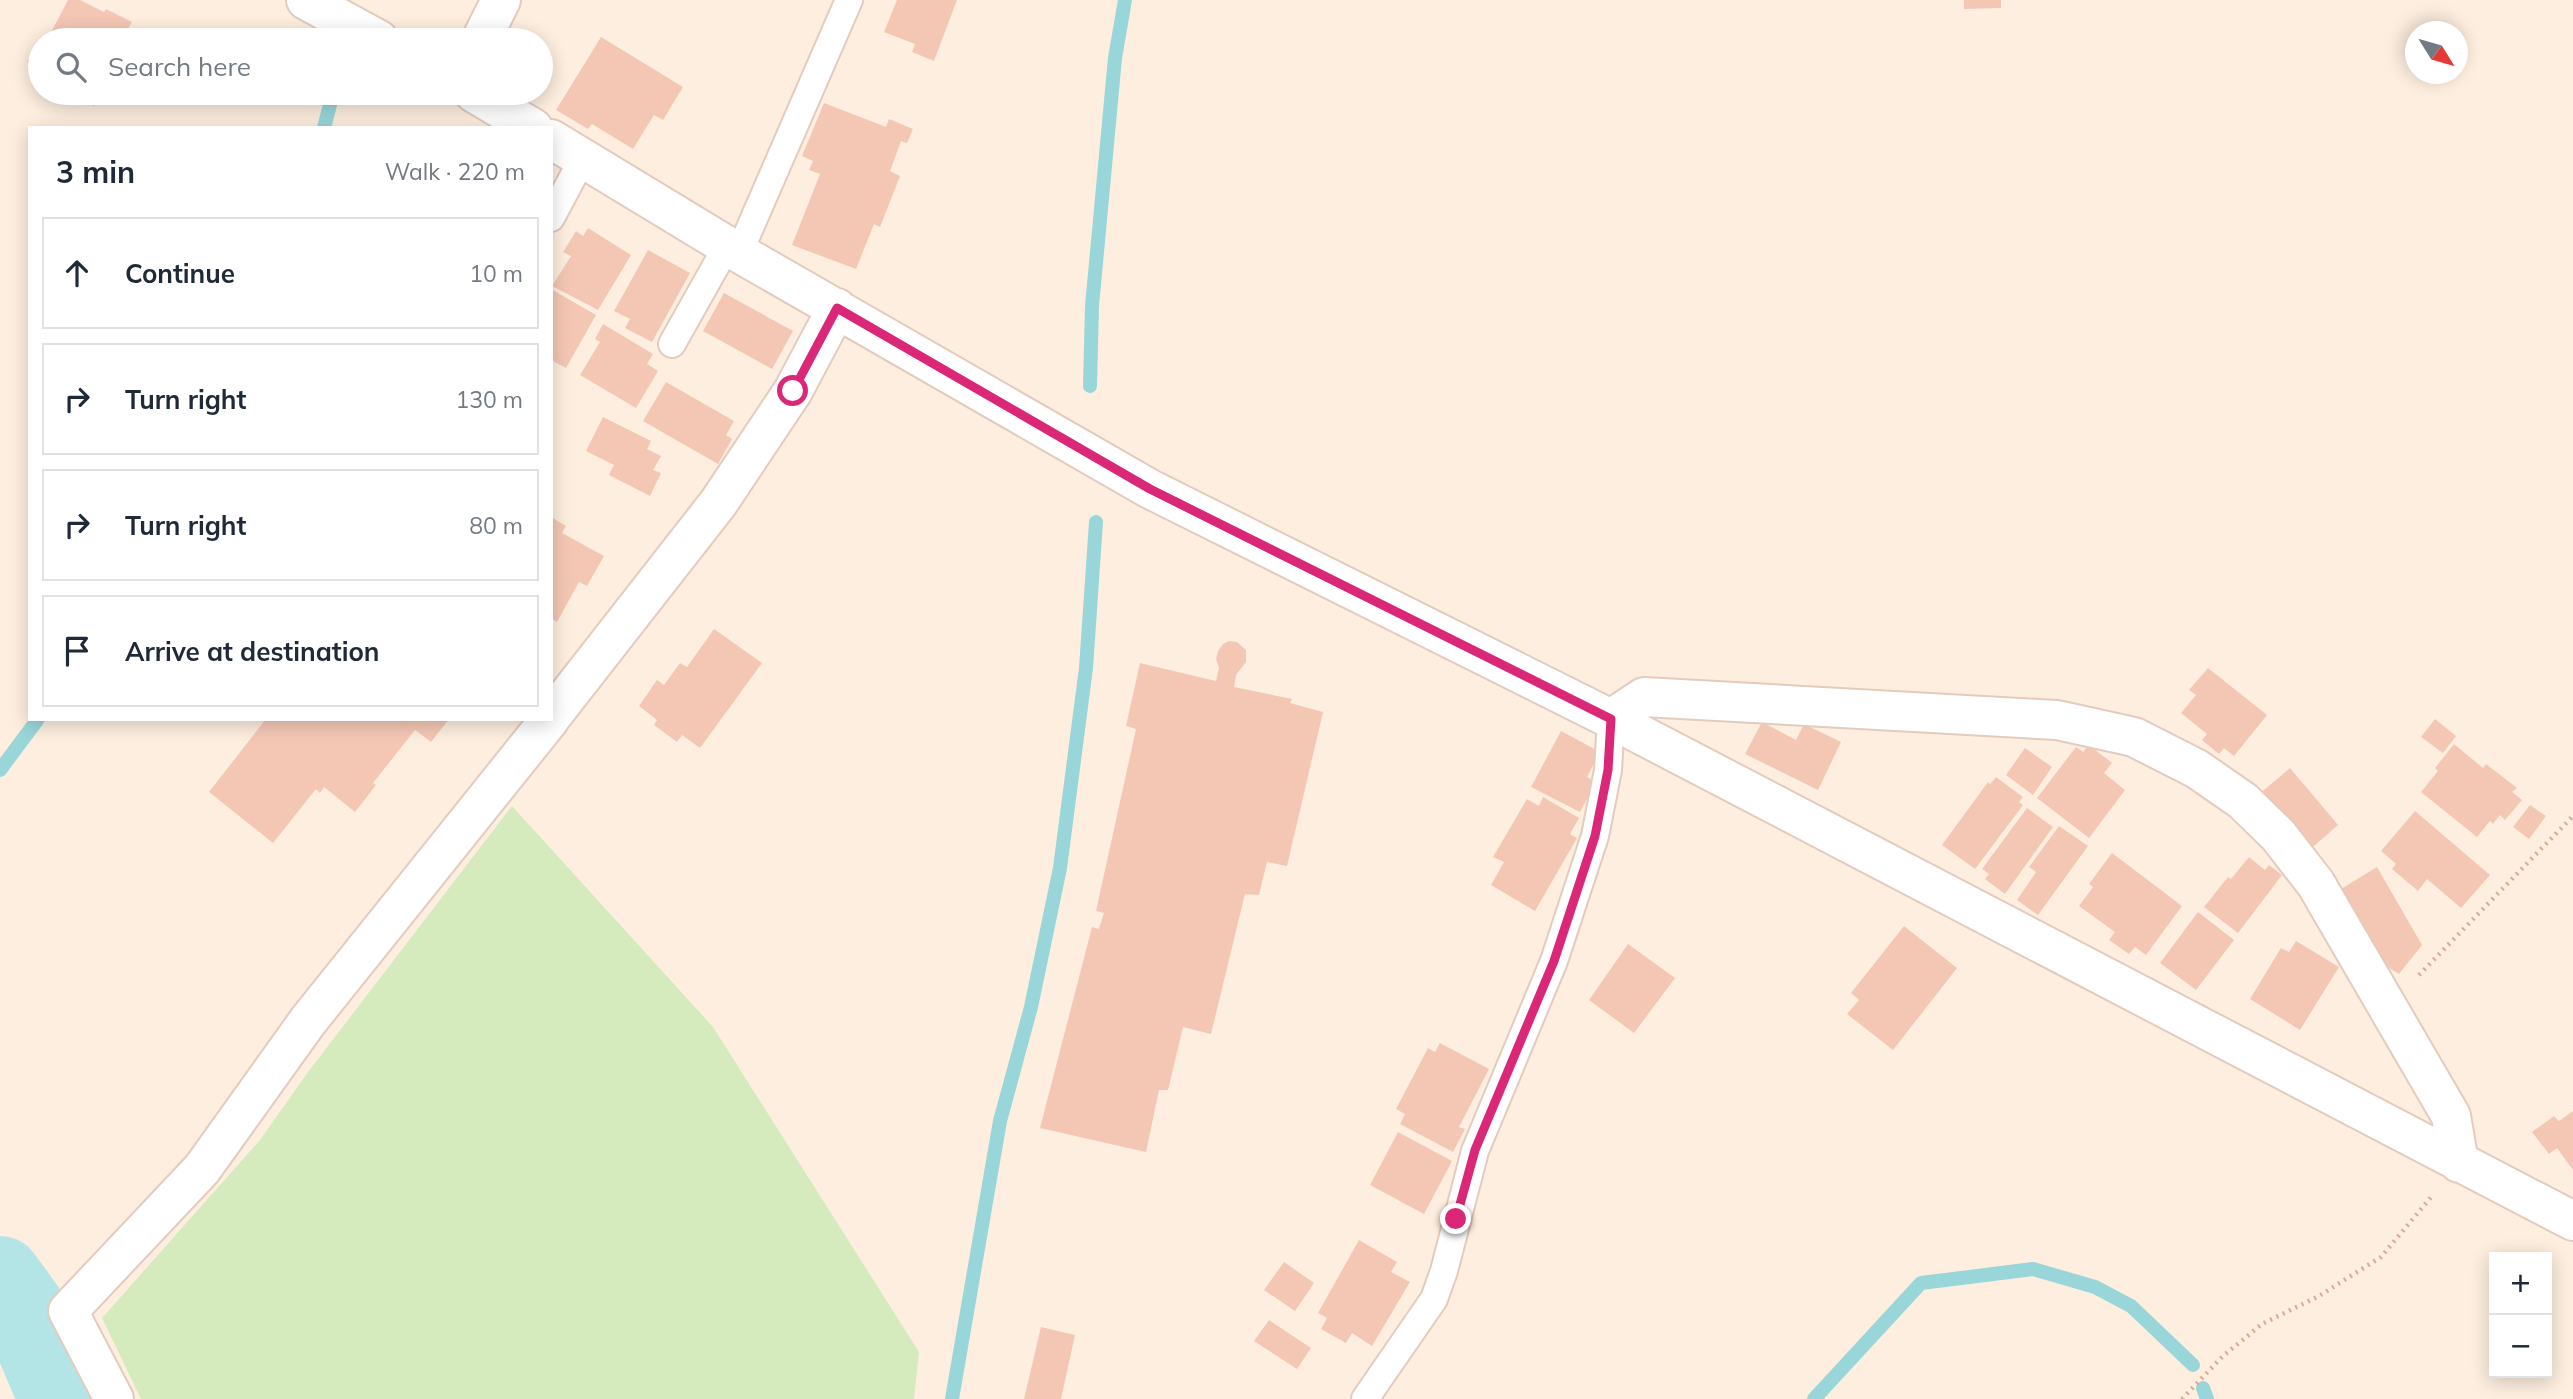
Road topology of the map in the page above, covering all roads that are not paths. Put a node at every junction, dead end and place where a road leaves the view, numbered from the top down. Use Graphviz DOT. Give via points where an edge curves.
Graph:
graph roads {
  1 [pos="306,0"];
  2 [pos="501,0"];
  3 [pos="849,0"];
  4 [pos="357,28"];
  5 [pos="487,28"];
  6 [pos="494,105"];
  7 [pos="530,126"];
  8 [pos="553,140"];
  9 [pos="583,158"];
  10 [pos="553,214"];
  11 [pos="733,249"];
  12 [pos="837,308"];
  13 [pos="672,344"];
  14 [pos="553,714"];
  15 [pos="1611,719"];
  16 [pos="548,721"];
  17 [pos="2459,1163"];
  18 [pos="2573,1221"];
  19 [pos="114,1399"];
  20 [pos="1365,1399"];
  1 -- 4 [label="street"];
  2 -- 5 [label="street"];
  3 -- 11 [label="lane"];
  6 -- 7 [label="street"];
  8 -- 9 [label="street"];
  9 -- 10 [label="lane"];
  9 -- 11 [label="street"];
  11 -- 12 [label="street"];
  11 -- 13 [label="lane"];
  12 -- 14 [label="street" via="793,391 719,502"];
  12 -- 15 [label="street" via="1150,489"];
  15 -- 17 [label="street"];
  15 -- 17 [label="street" via="1644,697 2057,720 2134,737 2197,769 2278,835 2316,884 2451,1116"];
  15 -- 20 [label="lane" via="1608,770 1595,836 1554,961 1475,1150 1444,1271 1434,1298"];
  16 -- 19 [label="street" via="308,1021 202,1169 68,1311"];
  17 -- 18 [label="street"];
}
